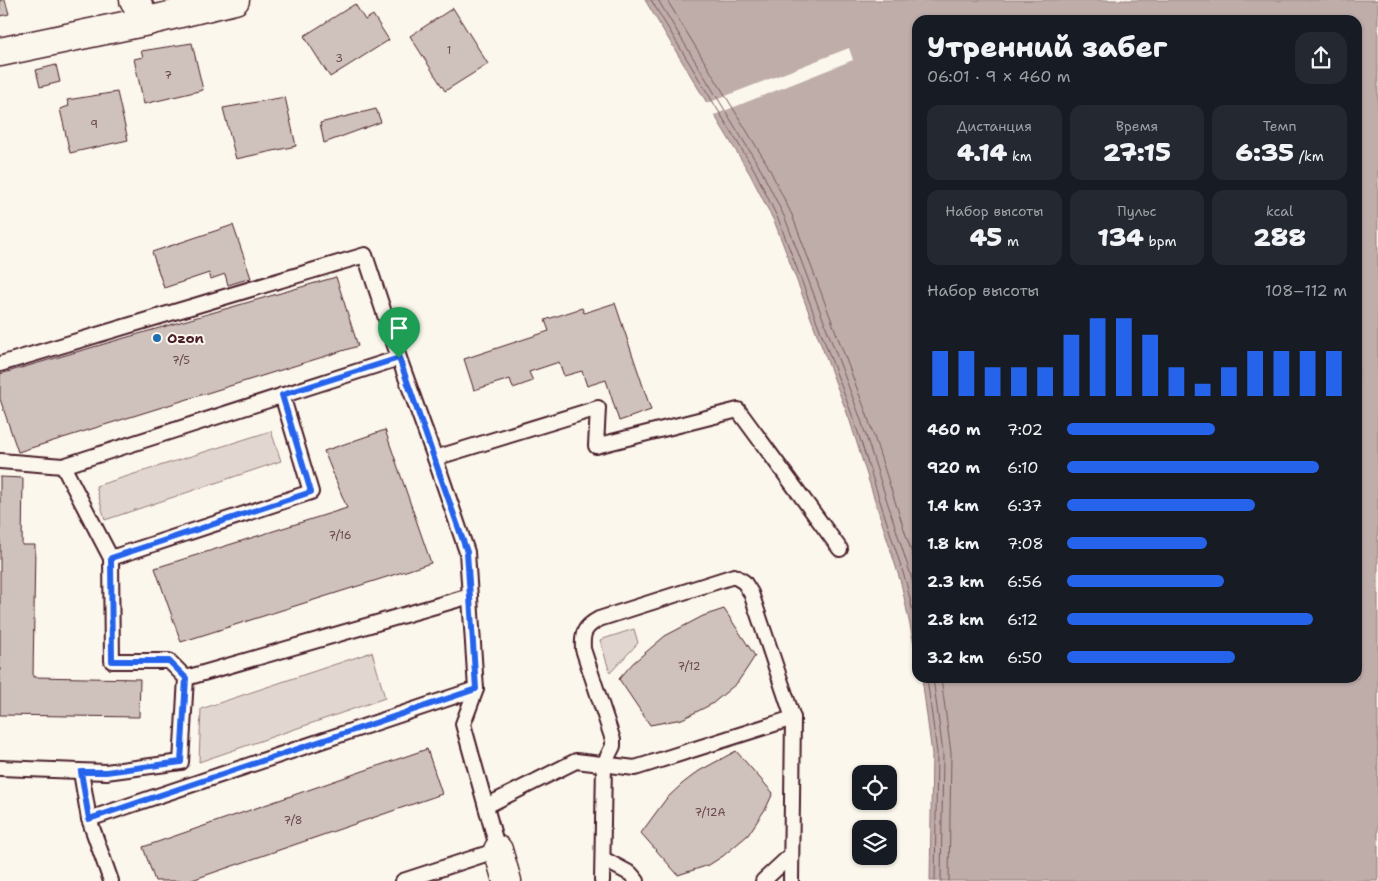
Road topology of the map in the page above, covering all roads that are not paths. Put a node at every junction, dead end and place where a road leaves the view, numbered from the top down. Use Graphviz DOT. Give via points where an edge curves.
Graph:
graph roads {
  1 [pos="235,0"];
  2 [pos="141,10"];
  3 [pos="0,52"];
  4 [pos="399,358"];
  5 [pos="0,364"];
  6 [pos="282,395"];
  7 [pos="434,458"];
  8 [pos="0,461"];
  9 [pos="63,466"];
  10 [pos="840,549"];
  11 [pos="111,558"];
  12 [pos="470,596"];
  13 [pos="186,678"];
  14 [pos="476,689"];
  15 [pos="793,718"];
  16 [pos="604,764"];
  17 [pos="0,768"];
  18 [pos="81,772"];
  19 [pos="486,806"];
  20 [pos="89,819"];
  21 [pos="498,850"];
  22 [pos="791,855"];
  23 [pos="603,859"];
  24 [pos="111,881"];
  25 [pos="403,881"];
  26 [pos="507,881"];
  27 [pos="602,881"];
  28 [pos="637,881"];
  29 [pos="763,881"];
  30 [pos="791,881"];
  1 -- 2 [label="street"];
  2 -- 3 [label="street"];
  4 -- 5 [label="lane" via="365,255"];
  4 -- 6 [label="lane"];
  4 -- 7 [label="lane"];
  6 -- 9 [label="lane"];
  6 -- 11 [label="lane" via="311,492"];
  7 -- 10 [label="lane" via="598,408 596,446 738,410"];
  7 -- 12 [label="lane" via="467,552"];
  8 -- 9 [label="lane"];
  9 -- 11 [label="lane"];
  11 -- 13 [label="lane" via="112,661 169,661"];
  12 -- 13 [label="lane"];
  12 -- 14 [label="lane"];
  13 -- 18 [label="lane" via="181,762"];
  14 -- 19 [label="lane" via="462,724"];
  14 -- 20 [label="lane"];
  15 -- 16 [label="lane" via="635,768"];
  15 -- 16 [label="lane" via="751,593 744,582 734,576 721,578 598,619 582,634 583,649 613,740"];
  15 -- 22 [label="lane"];
  16 -- 19 [label="lane" via="576,761"];
  16 -- 23 [label="lane"];
  17 -- 18 [label="lane"];
  18 -- 20 [label="lane"];
  19 -- 21 [label="lane"];
  20 -- 24 [label="lane"];
  21 -- 25 [label="lane"];
  21 -- 26 [label="street"];
  22 -- 29 [label="lane"];
  22 -- 30 [label="lane"];
  23 -- 27 [label="lane"];
  23 -- 28 [label="lane" via="631,874"];
}
